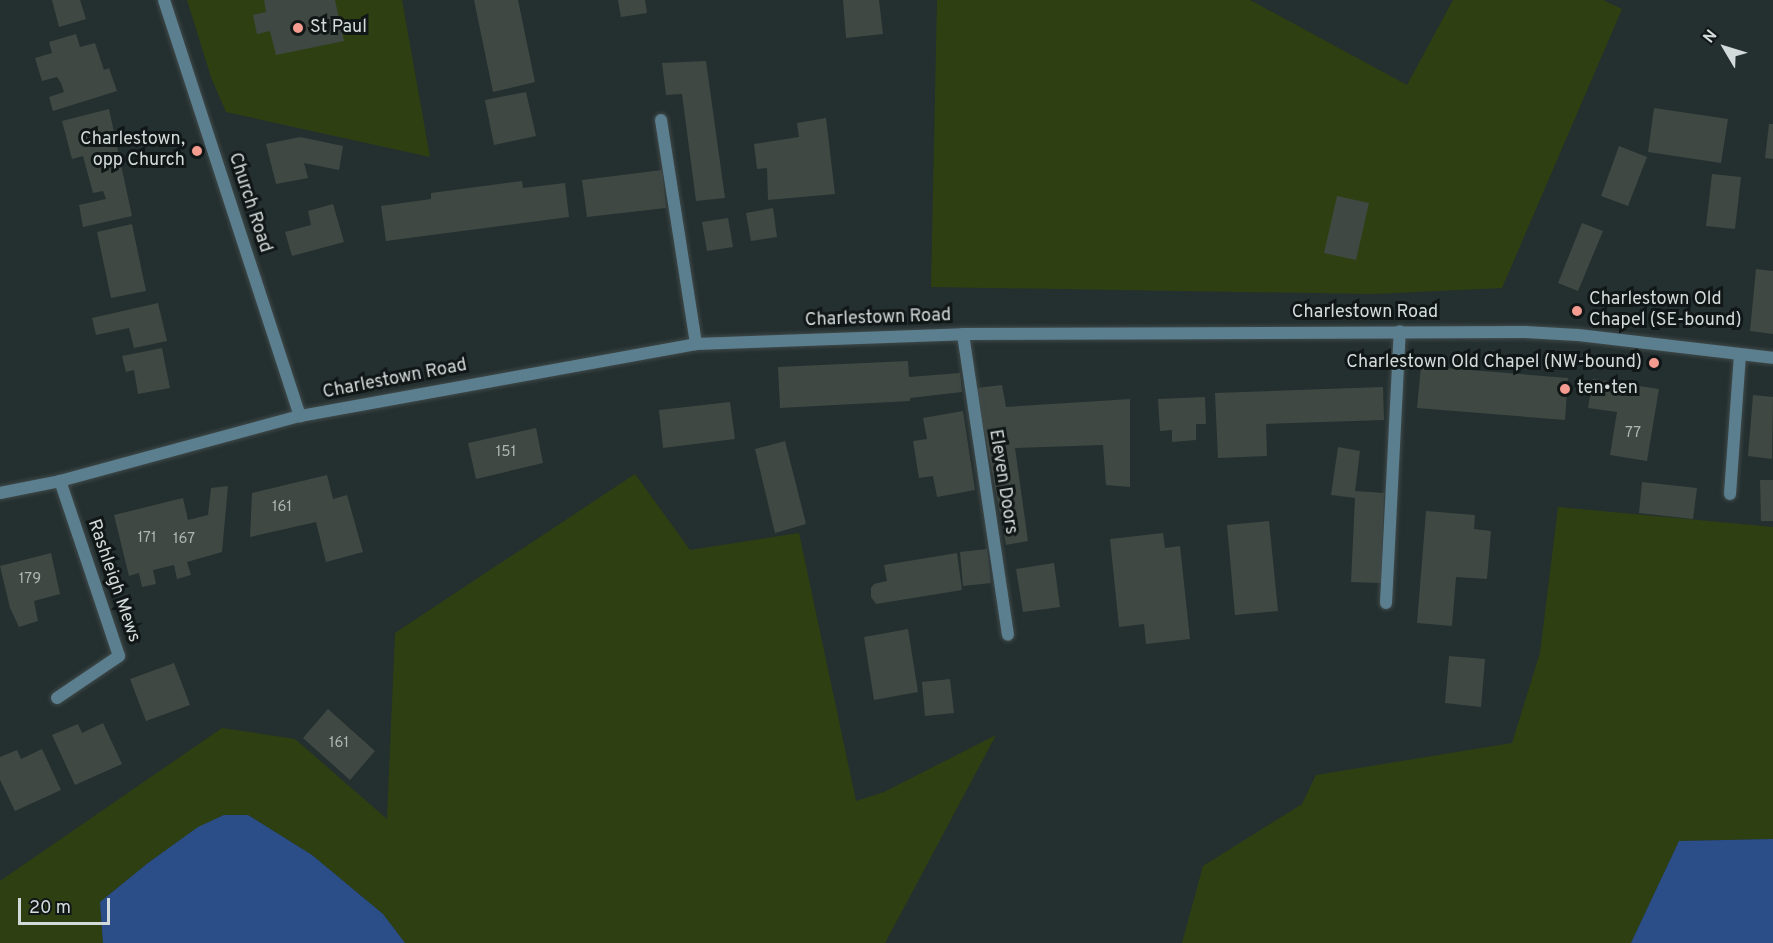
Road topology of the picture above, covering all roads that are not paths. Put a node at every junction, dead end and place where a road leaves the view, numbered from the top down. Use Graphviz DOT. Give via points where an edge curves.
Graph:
graph roads {
  1 [pos="164,0"];
  2 [pos="661,120"];
  3 [pos="1400,331"];
  4 [pos="963,334"];
  5 [pos="696,344"];
  6 [pos="1740,354"];
  7 [pos="1773,358"];
  8 [pos="300,416"];
  9 [pos="60,481"];
  10 [pos="0,493"];
  11 [pos="1730,494"];
  12 [pos="1386,603"];
  13 [pos="1008,635"];
  14 [pos="57,698"];
  1 -- 8 [label="street, Church Road"];
  2 -- 5 [label="street"];
  3 -- 4 [label="street, Charlestown Road"];
  3 -- 6 [label="street, Charlestown Road" via="1553,332"];
  3 -- 12 [label="street"];
  4 -- 5 [label="street, Charlestown Road"];
  4 -- 13 [label="street, Eleven Doors"];
  5 -- 8 [label="street, Charlestown Road"];
  6 -- 7 [label="street, Charlestown Road"];
  6 -- 11 [label="street"];
  8 -- 9 [label="street, Charlestown Road"];
  9 -- 10 [label="street, Charlestown Road"];
  9 -- 14 [label="street, Rashleigh Mews" via="119,656"];
}
